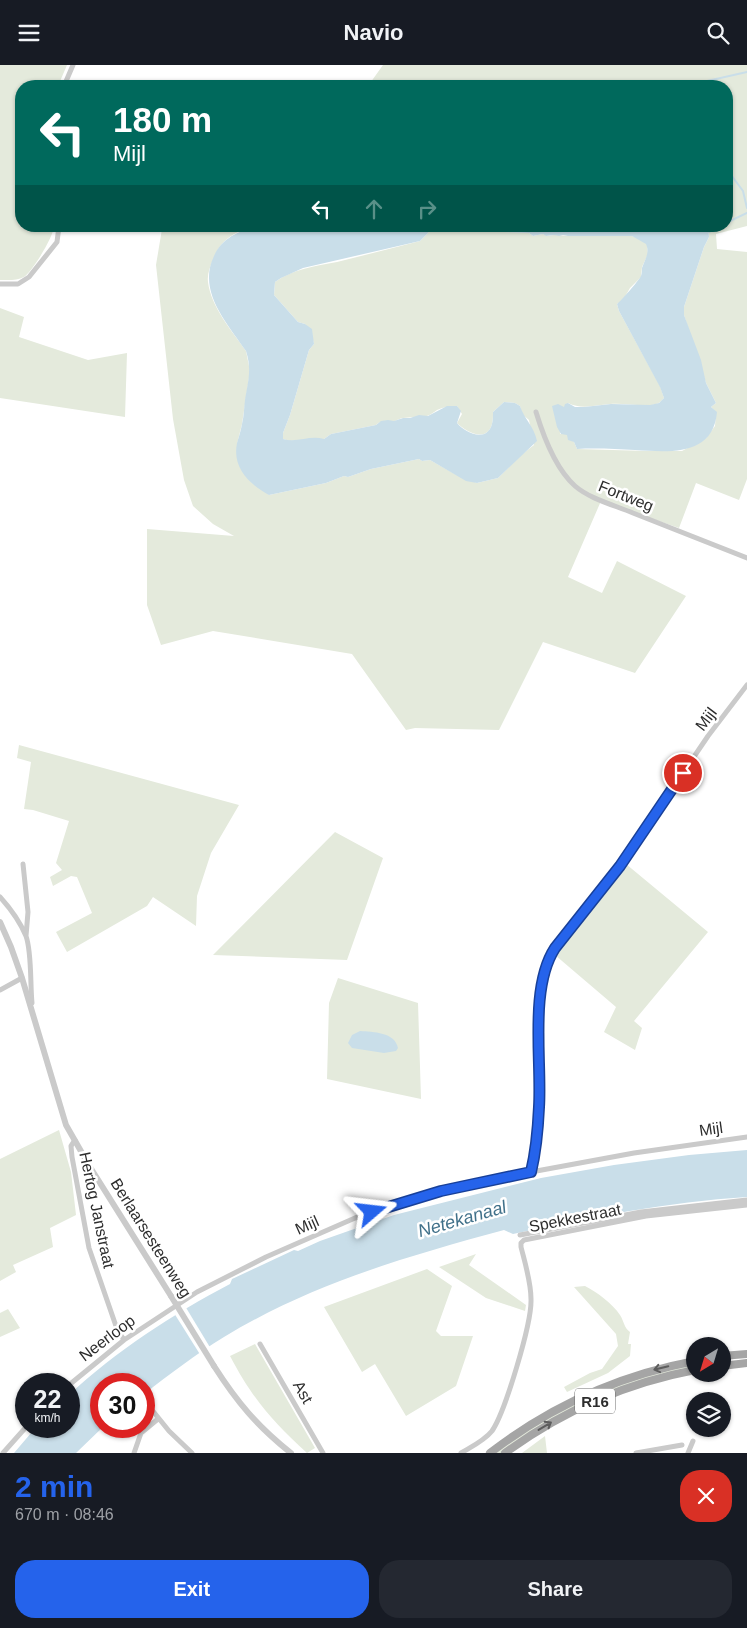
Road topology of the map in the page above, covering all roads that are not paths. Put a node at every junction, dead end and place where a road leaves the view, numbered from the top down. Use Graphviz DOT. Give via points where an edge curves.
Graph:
graph roads {
  1 [pos="73,65"];
  2 [pos="67,80"];
  3 [pos="59,232"];
  4 [pos="0,284"];
  5 [pos="536,412"];
  6 [pos="747,558"];
  7 [pos="747,685"];
  8 [pos="23,864"];
  9 [pos="0,897"];
  10 [pos="0,922"];
  11 [pos="26,936"];
  12 [pos="22,978"];
  13 [pos="0,990"];
  14 [pos="32,1011"];
  15 [pos="747,1137"];
  16 [pos="75,1140"];
  17 [pos="531,1172"];
  18 [pos="747,1200"];
  19 [pos="747,1205"];
  20 [pos="520,1235"];
  21 [pos="162,1313"];
  22 [pos="124,1340"];
  23 [pos="260,1344"];
  24 [pos="747,1354"];
  25 [pos="731,1355"];
  26 [pos="686,1363"];
  27 [pos="747,1363"];
  28 [pos="731,1365"];
  29 [pos="686,1372"];
  30 [pos="80,1376"];
  31 [pos="155,1415"];
  32 [pos="158,1419"];
  33 [pos="16,1438"];
  34 [pos="693,1441"];
  35 [pos="682,1445"];
  36 [pos="3,1453"];
  37 [pos="134,1453"];
  38 [pos="192,1453"];
  39 [pos="291,1453"];
  40 [pos="323,1453"];
  41 [pos="461,1453"];
  42 [pos="490,1453"];
  43 [pos="505,1453"];
  44 [pos="636,1453"];
  45 [pos="688,1453"];
  1 -- 2 [label="street"];
  3 -- 4 [label="street" via="57,242 29,277 18,284"];
  5 -- 6 [label="street, Fortweg" via="555,457 576,487"];
  7 -- 17 [label="street, Mijl" via="625,859 550,955 541,996 539,1107"];
  8 -- 11 [label="street, Berlaarsesteenweg" via="28,912"];
  9 -- 11 [label="street, Berlaarsesteenweg" via="10,907"];
  10 -- 12 [label="street, Berlaarsesteenweg"];
  11 -- 14 [label="street, Berlaarsesteenweg"];
  12 -- 13 [label="street"];
  12 -- 14 [label="street, Berlaarsesteenweg"];
  14 -- 16 [label="street, Berlaarsesteenweg" via="60,1108"];
  15 -- 17 [label="street, Mijl"];
  16 -- 22 [label="street, Hertog Janstraat" via="71,1147 72,1157 89,1247 117,1329"];
  16 -- 39 [label="street, Berlaarsesteenweg, bridge" via="227,1387 249,1415"];
  17 -- 21 [label="street, Mijl" via="441,1191 355,1218 266,1257"];
  18 -- 20 [label="street" via="641,1212"];
  19 -- 41 [label="street, Spekkestraat" via="646,1216 524,1240 521,1247 532,1299 526,1334 498,1420 487,1437"];
  21 -- 22 [label="street, Neerloop"];
  22 -- 30 [label="street, Neerloop"];
  23 -- 40 [label="street, Ast"];
  24 -- 25 [label="main road"];
  26 -- 42 [label="main road, R16, one-way" via="641,1374 579,1397 513,1435"];
  27 -- 28 [label="main road"];
  43 -- 29 [label="main road, R16, one-way" via="548,1424 584,1406 642,1383"];
  31 -- 32 [label="street"];
  32 -- 37 [label="street" via="141,1433"];
  32 -- 38 [label="street"];
  33 -- 36 [label="street"];
  34 -- 45 [label="street"];
  35 -- 44 [label="street"];
}
